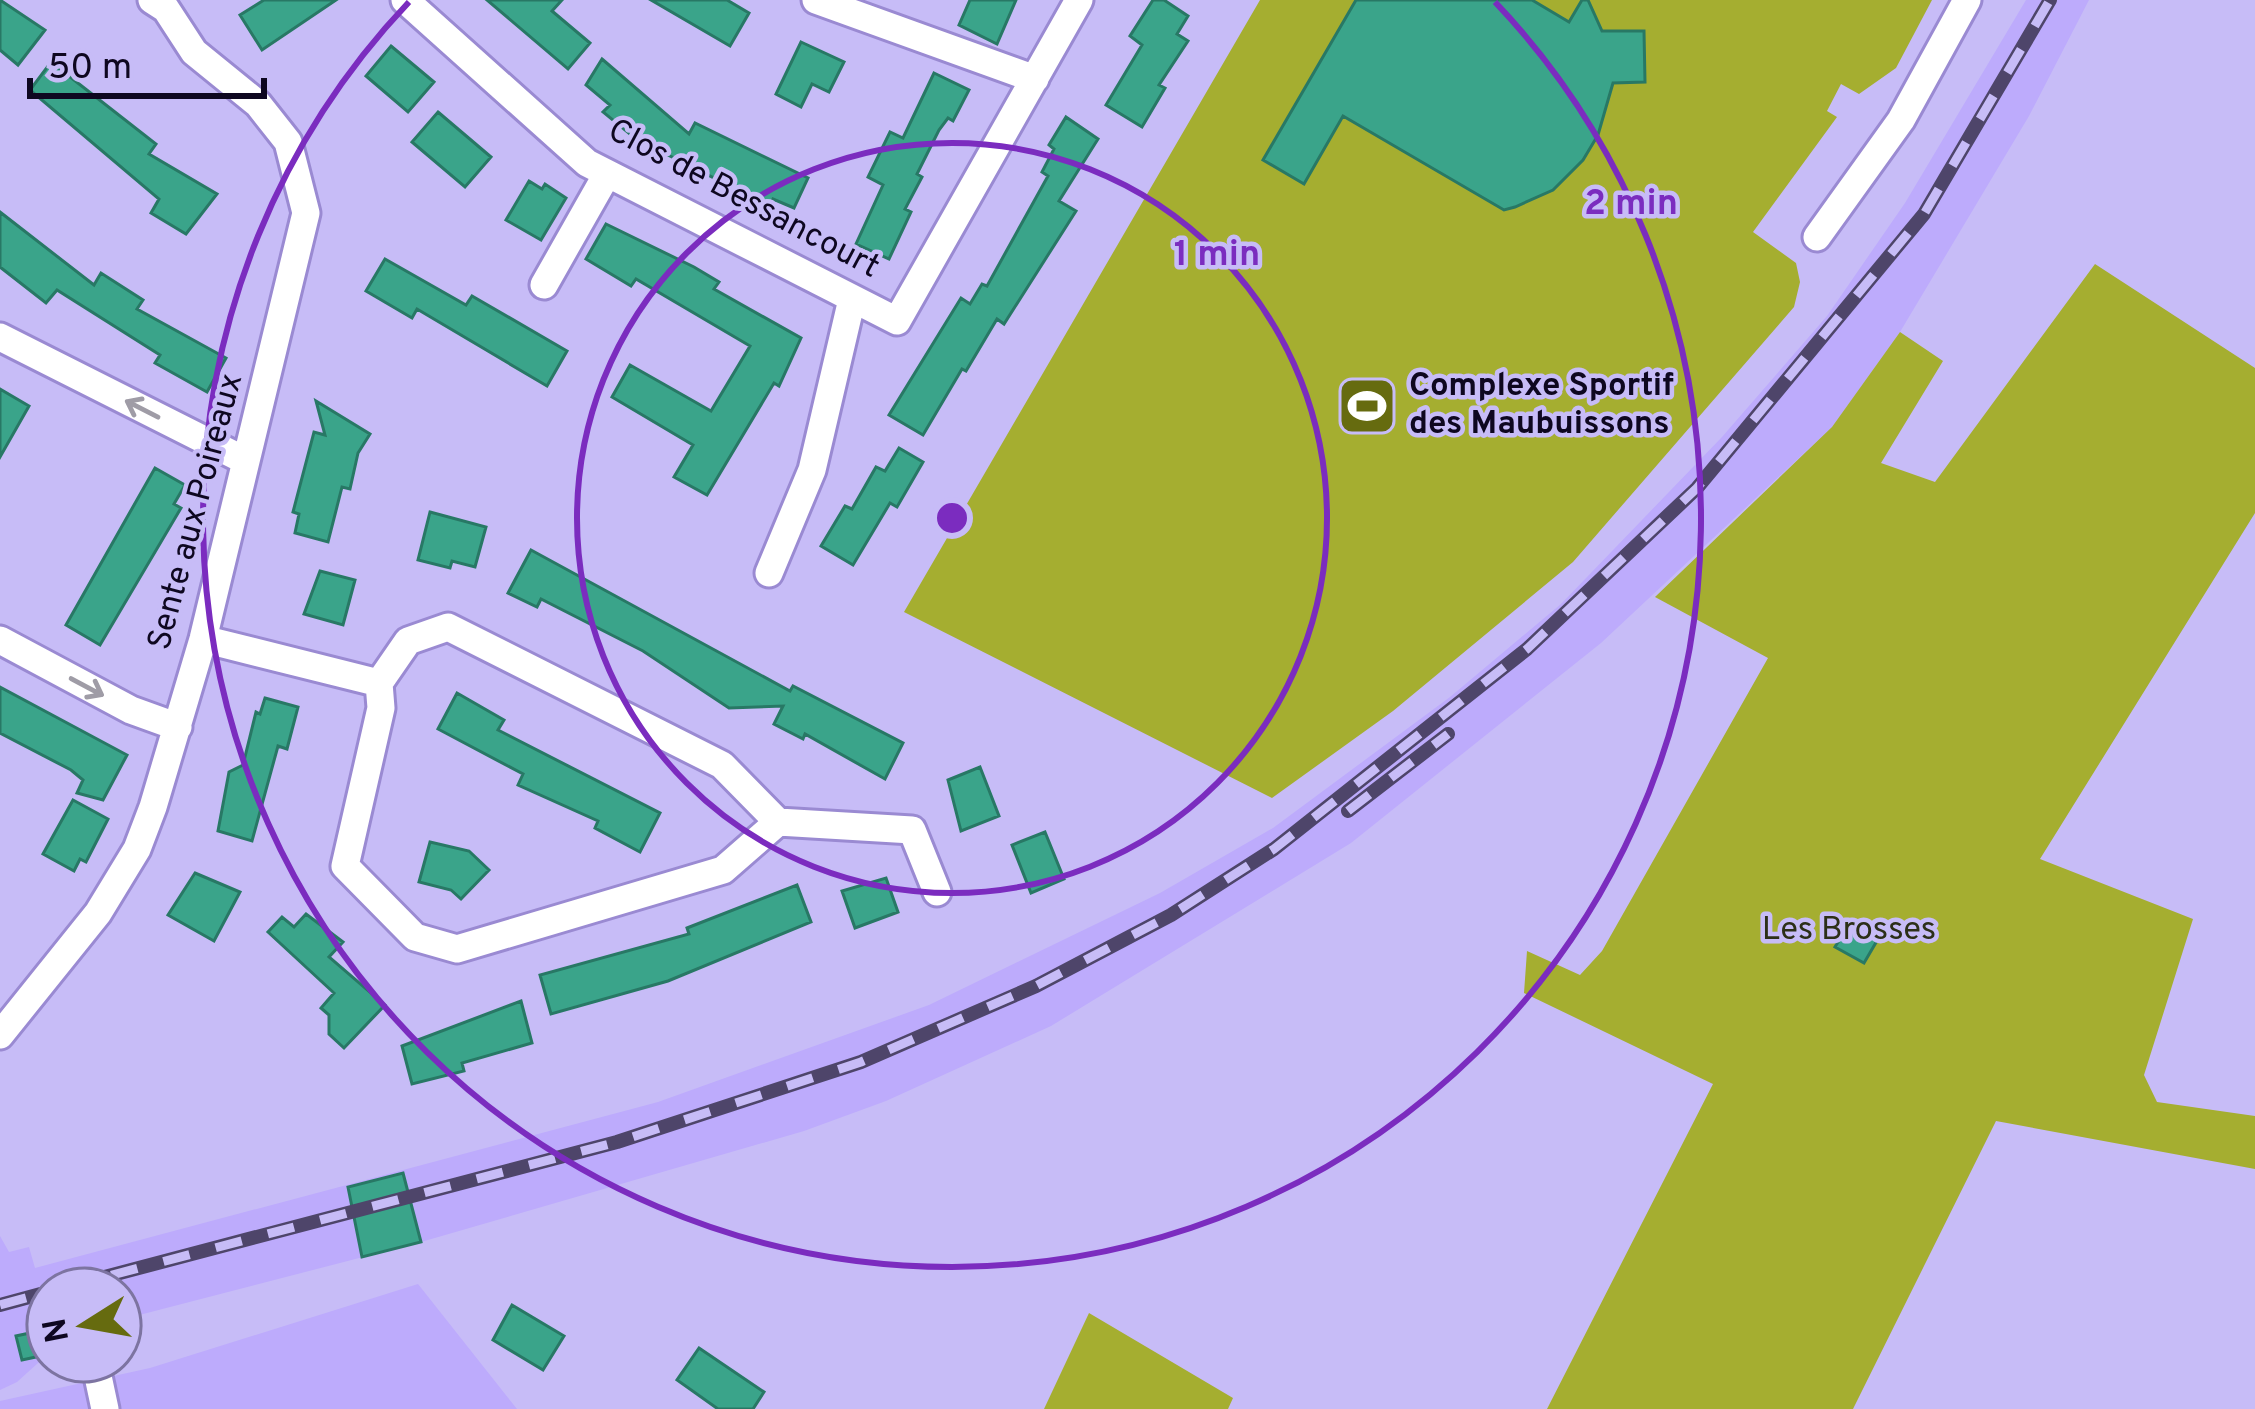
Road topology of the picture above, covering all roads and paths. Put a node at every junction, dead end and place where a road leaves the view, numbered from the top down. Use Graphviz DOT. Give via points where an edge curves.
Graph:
graph roads {
  1 [pos="405,0"];
  2 [pos="816,0"];
  3 [pos="1079,0"];
  4 [pos="1967,0"];
  5 [pos="164,3"];
  6 [pos="1035,79"];
  7 [pos="607,174"];
  8 [pos="1817,237"];
  9 [pos="544,285"];
  10 [pos="852,299"];
  11 [pos="0,338"];
  12 [pos="246,461"];
  13 [pos="769,573"];
  14 [pos="203,639"];
  15 [pos="0,640"];
  16 [pos="379,683"];
  17 [pos="178,727"];
  18 [pos="778,823"];
  19 [pos="937,892"];
  20 [pos="0,1035"];
  1 -- 7 [label="street, Clos de Bessancourt"];
  2 -- 6 [label="street"];
  3 -- 6 [label="street, Clos de Bessancourt"];
  4 -- 8 [label="street" via="1901,120"];
  5 -- 12 [label="street, Sente aux Poireaux" via="194,52 259,104 288,142 306,212"];
  6 -- 10 [label="street, Clos de Bessancourt" via="897,321"];
  7 -- 9 [label="street"];
  7 -- 10 [label="street, Clos de Bessancourt"];
  10 -- 13 [label="street" via="812,470"];
  12 -- 11 [label="street, one-way"];
  12 -- 14 [label="street, Sente aux Poireaux"];
  14 -- 16 [label="street"];
  14 -- 17 [label="street, Sente aux Poireaux"];
  15 -- 17 [label="street, one-way"];
  16 -- 18 [label="street" via="409,640 448,627 722,765"];
  16 -- 18 [label="street" via="381,708 345,866 415,937 457,949 723,870"];
  17 -- 20 [label="street, Sente aux Poireaux" via="121,879"];
  18 -- 19 [label="street" via="912,830"];
}
